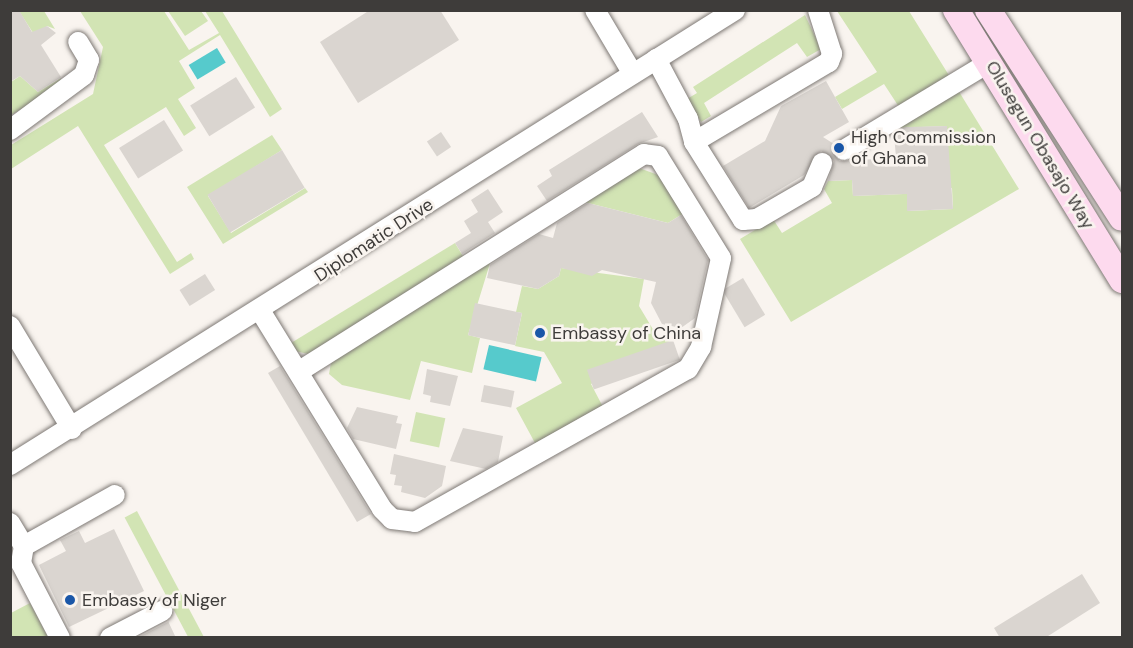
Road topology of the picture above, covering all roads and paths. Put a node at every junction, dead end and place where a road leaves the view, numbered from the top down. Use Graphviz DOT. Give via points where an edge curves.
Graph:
graph roads {
  1 [pos="595,10"];
  2 [pos="735,10"];
  3 [pos="818,10"];
  4 [pos="956,10"];
  5 [pos="988,10"];
  6 [pos="78,42"];
  7 [pos="656,59"];
  8 [pos="990,62"];
  9 [pos="633,74"];
  10 [pos="1052,109"];
  11 [pos="1027,122"];
  12 [pos="10,130"];
  13 [pos="694,142"];
  14 [pos="844,150"];
  15 [pos="822,164"];
  16 [pos="1122,215"];
  17 [pos="1122,280"];
  18 [pos="261,312"];
  19 [pos="10,326"];
  20 [pos="298,371"];
  21 [pos="72,429"];
  22 [pos="10,465"];
  23 [pos="116,495"];
  24 [pos="10,523"];
  25 [pos="24,546"];
  26 [pos="162,611"];
  27 [pos="60,638"];
  28 [pos="110,638"];
  1 -- 9 [label="street"];
  2 -- 7 [label="street, Diplomatic Drive"];
  3 -- 13 [label="street" via="832,54 829,62"];
  4 -- 8 [label="main road, Olusegun Obasajo Way"];
  5 -- 10 [label="main road, Olusegun Obasajo Way"];
  6 -- 12 [label="street" via="89,60 84,75"];
  7 -- 9 [label="street, Diplomatic Drive"];
  7 -- 13 [label="street" via="688,119"];
  8 -- 11 [label="main road, Olusegun Obasajo Way"];
  8 -- 14 [label="street"];
  9 -- 18 [label="street, Diplomatic Drive"];
  10 -- 11 [label="main road"];
  10 -- 16 [label="main road, Olusegun Obasajo Way"];
  11 -- 17 [label="main road, Olusegun Obasajo Way"];
  13 -- 15 [label="street" via="743,220 757,219 812,187"];
  18 -- 20 [label="street"];
  18 -- 21 [label="street, Diplomatic Drive"];
  19 -- 21 [label="street"];
  20 -- 20 [label="street" via="382,509 403,522 427,519 688,369 701,347 721,258 658,156 644,154"];
  21 -- 22 [label="street, Diplomatic Drive"];
  23 -- 25 [label="street"];
  24 -- 25 [label="street"];
  25 -- 27 [label="street" via="21,563"];
  26 -- 28 [label="street"];
}
